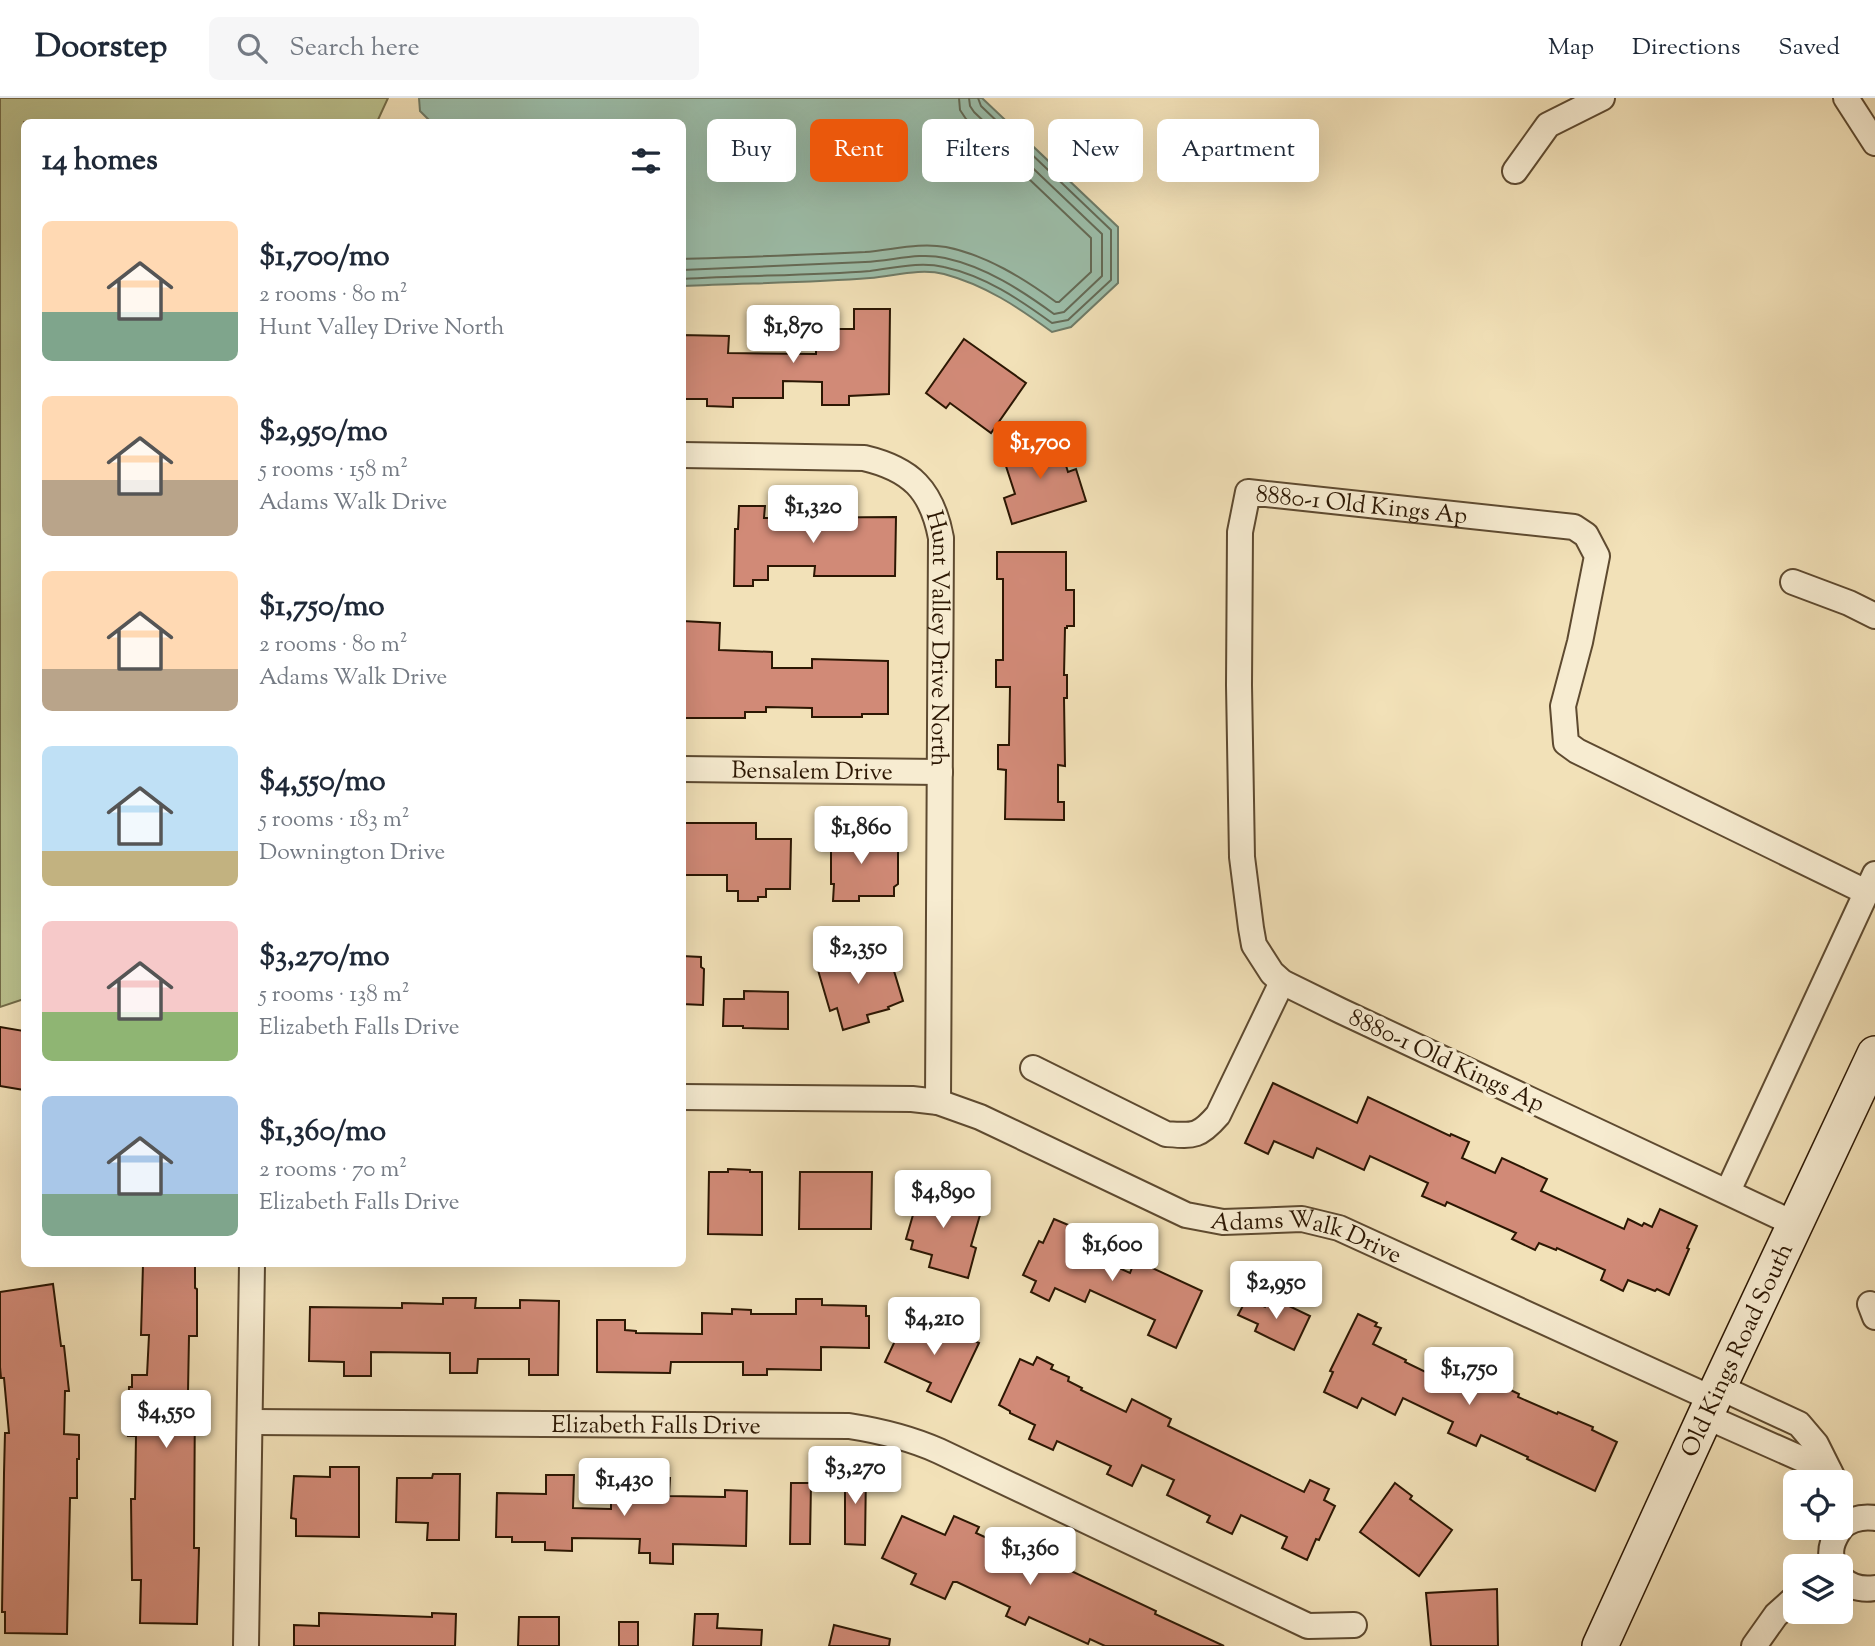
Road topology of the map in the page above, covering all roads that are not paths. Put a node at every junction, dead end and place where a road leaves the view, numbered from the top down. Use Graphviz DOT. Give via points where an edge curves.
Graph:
graph roads {
  1 [pos="1602,98"];
  2 [pos="1846,98"];
  3 [pos="1875,143"];
  4 [pos="1515,171"];
  5 [pos="686,456"];
  6 [pos="1793,582"];
  7 [pos="1875,616"];
  8 [pos="686,769"];
  9 [pos="940,772"];
  10 [pos="1871,883"];
  11 [pos="1282,982"];
  12 [pos="1875,1055"];
  13 [pos="1033,1068"];
  14 [pos="686,1097"];
  15 [pos="938,1102"];
  16 [pos="1728,1191"];
  17 [pos="1795,1224"];
  18 [pos="252,1267"];
  19 [pos="1712,1401"];
  20 [pos="250,1422"];
  21 [pos="1829,1470"];
  22 [pos="1853,1586"];
  23 [pos="1875,1588"];
  24 [pos="1783,1609"];
  25 [pos="1354,1625"];
  26 [pos="246,1646"];
  27 [pos="1600,1646"];
  28 [pos="1754,1646"];
  1 -- 4 [label="street" via="1548,125"];
  2 -- 3 [label="street"];
  5 -- 9 [label="street, Hunt Valley Drive North" via="864,458 885,463 911,478 928,497 941,538"];
  6 -- 7 [label="street"];
  8 -- 9 [label="street, Bensalem Drive"];
  9 -- 15 [label="street, Hunt Valley Drive North"];
  10 -- 11 [label="street, 8880-1 Old Kings Ap" via="1566,743 1563,706 1597,556 1586,535 1574,527 1248,492 1240,532 1242,857 1254,945"];
  10 -- 16 [label="street, 8880-1 Old Kings Ap"];
  11 -- 13 [label="street" via="1218,1115 1205,1131 1190,1136 1166,1134"];
  11 -- 16 [label="street, 8880-1 Old Kings Ap"];
  12 -- 17 [label="street, Old Kings Road South"];
  14 -- 15 [label="street, Adams Walk Drive"];
  15 -- 19 [label="street, Adams Walk Drive" via="980,1117 1186,1215 1223,1222 1302,1219 1339,1228"];
  16 -- 17 [label="street, 8880-1 Old Kings Ap"];
  17 -- 19 [label="street, Old Kings Road South"];
  18 -- 20 [label="street"];
  19 -- 21 [label="street, Adams Walk Drive" via="1799,1424"];
  19 -- 27 [label="street, Old Kings Road South"];
  20 -- 25 [label="street, Elizabeth Falls Drive" via="849,1426 880,1431 939,1451 1308,1626"];
  20 -- 26 [label="street"];
  22 -- 23 [label="street"];
  24 -- 28 [label="street"];
}
